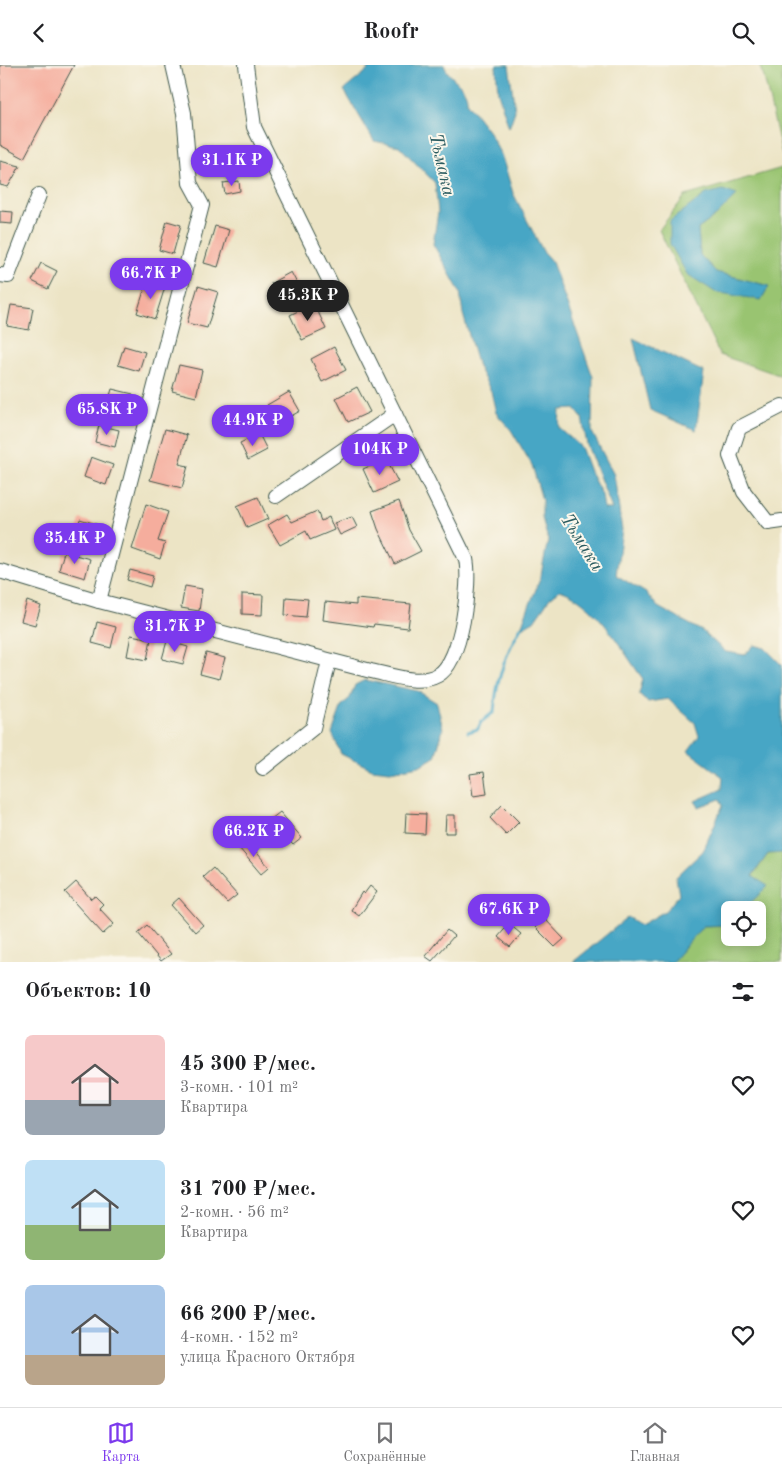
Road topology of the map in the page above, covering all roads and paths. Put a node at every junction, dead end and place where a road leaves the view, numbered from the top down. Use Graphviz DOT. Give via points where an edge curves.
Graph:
graph roads {
  1 [pos="173,65"];
  2 [pos="246,65"];
  3 [pos="39,195"];
  4 [pos="0,275"];
  5 [pos="782,406"];
  6 [pos="395,414"];
  7 [pos="276,497"];
  8 [pos="782,521"];
  9 [pos="0,571"];
  10 [pos="99,601"];
  11 [pos="330,661"];
  12 [pos="263,768"];
  1 -- 10 [label="street" via="184,113 190,183 202,205"];
  2 -- 6 [label="street" via="254,127"];
  3 -- 4 [label="street" via="8,276"];
  5 -- 8 [label="street" via="739,428 730,456 744,492 768,523"];
  6 -- 7 [label="street"];
  6 -- 11 [label="street" via="466,559 469,573 460,633 448,666 439,675 425,679"];
  9 -- 10 [label="street"];
  10 -- 11 [label="street"];
  11 -- 12 [label="street" via="312,728"];
}
